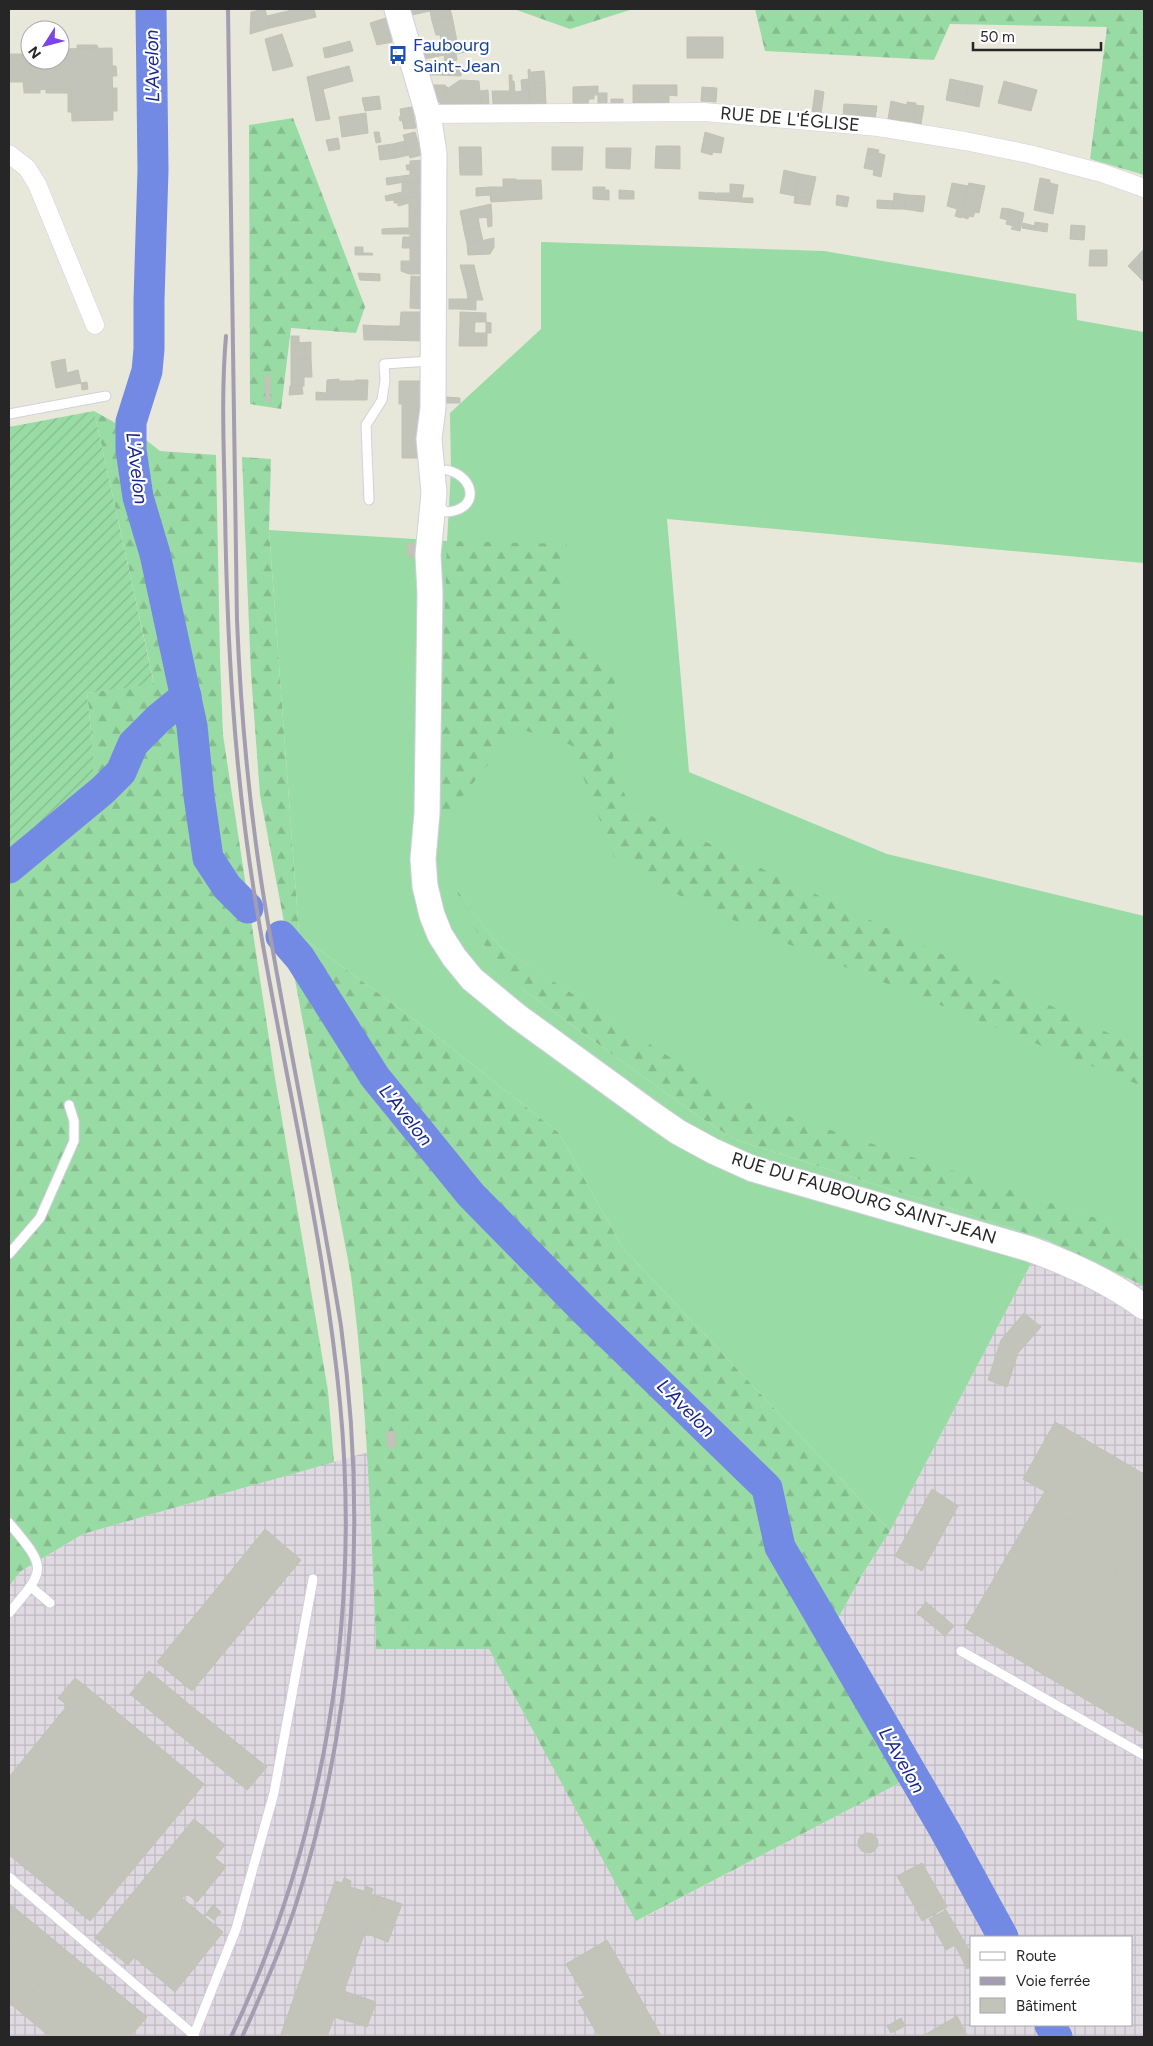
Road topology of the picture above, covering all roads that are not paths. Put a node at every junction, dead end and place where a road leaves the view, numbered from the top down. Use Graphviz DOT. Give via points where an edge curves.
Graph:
graph roads {
  1 [pos="397,9"];
  2 [pos="428,114"];
  3 [pos="9,154"];
  4 [pos="1144,188"];
  5 [pos="95,325"];
  6 [pos="434,360"];
  7 [pos="106,396"];
  8 [pos="433,408"];
  9 [pos="9,414"];
  10 [pos="369,500"];
  11 [pos="440,504"];
  12 [pos="69,1105"];
  13 [pos="9,1254"];
  14 [pos="1144,1307"];
  15 [pos="10,1526"];
  16 [pos="313,1579"];
  17 [pos="31,1587"];
  18 [pos="50,1603"];
  19 [pos="9,1613"];
  20 [pos="960,1651"];
  21 [pos="1144,1755"];
  22 [pos="9,1877"];
  23 [pos="194,2036"];
  1 -- 2 [label="main road, RUE DU FAUBOURG SAINT-JEAN"];
  2 -- 4 [label="street, RUE DE L'ÉGLISE" via="704,112 878,126 1029,154"];
  2 -- 6 [label="main road, RUE DU FAUBOURG SAINT-JEAN" via="435,173"];
  3 -- 5 [label="street" via="27,168 37,184"];
  6 -- 8 [label="main road, RUE DU FAUBOURG SAINT-JEAN"];
  6 -- 10 [label="lane" via="384,364 382,400 366,425"];
  7 -- 9 [label="lane"];
  8 -- 11 [label="main road, RUE DU FAUBOURG SAINT-JEAN" via="429,439"];
  8 -- 11 [label="main road, RUE DU FAUBOURG SAINT-JEAN" via="447,470 448,489"];
  11 -- 14 [label="main road, RUE DU FAUBOURG SAINT-JEAN" via="429,548 427,813 446,917 472,959 594,1071 678,1132 740,1163 784,1178 1030,1249 1096,1276"];
  12 -- 13 [label="lane" via="74,1121 74,1141 40,1218"];
  15 -- 17 [label="lane" via="32,1551 38,1564 37,1577"];
  16 -- 23 [label="lane" via="274,1793 239,1921"];
  17 -- 18 [label="lane"];
  17 -- 19 [label="lane"];
  20 -- 21 [label="lane"];
  22 -- 23 [label="lane"];
}
